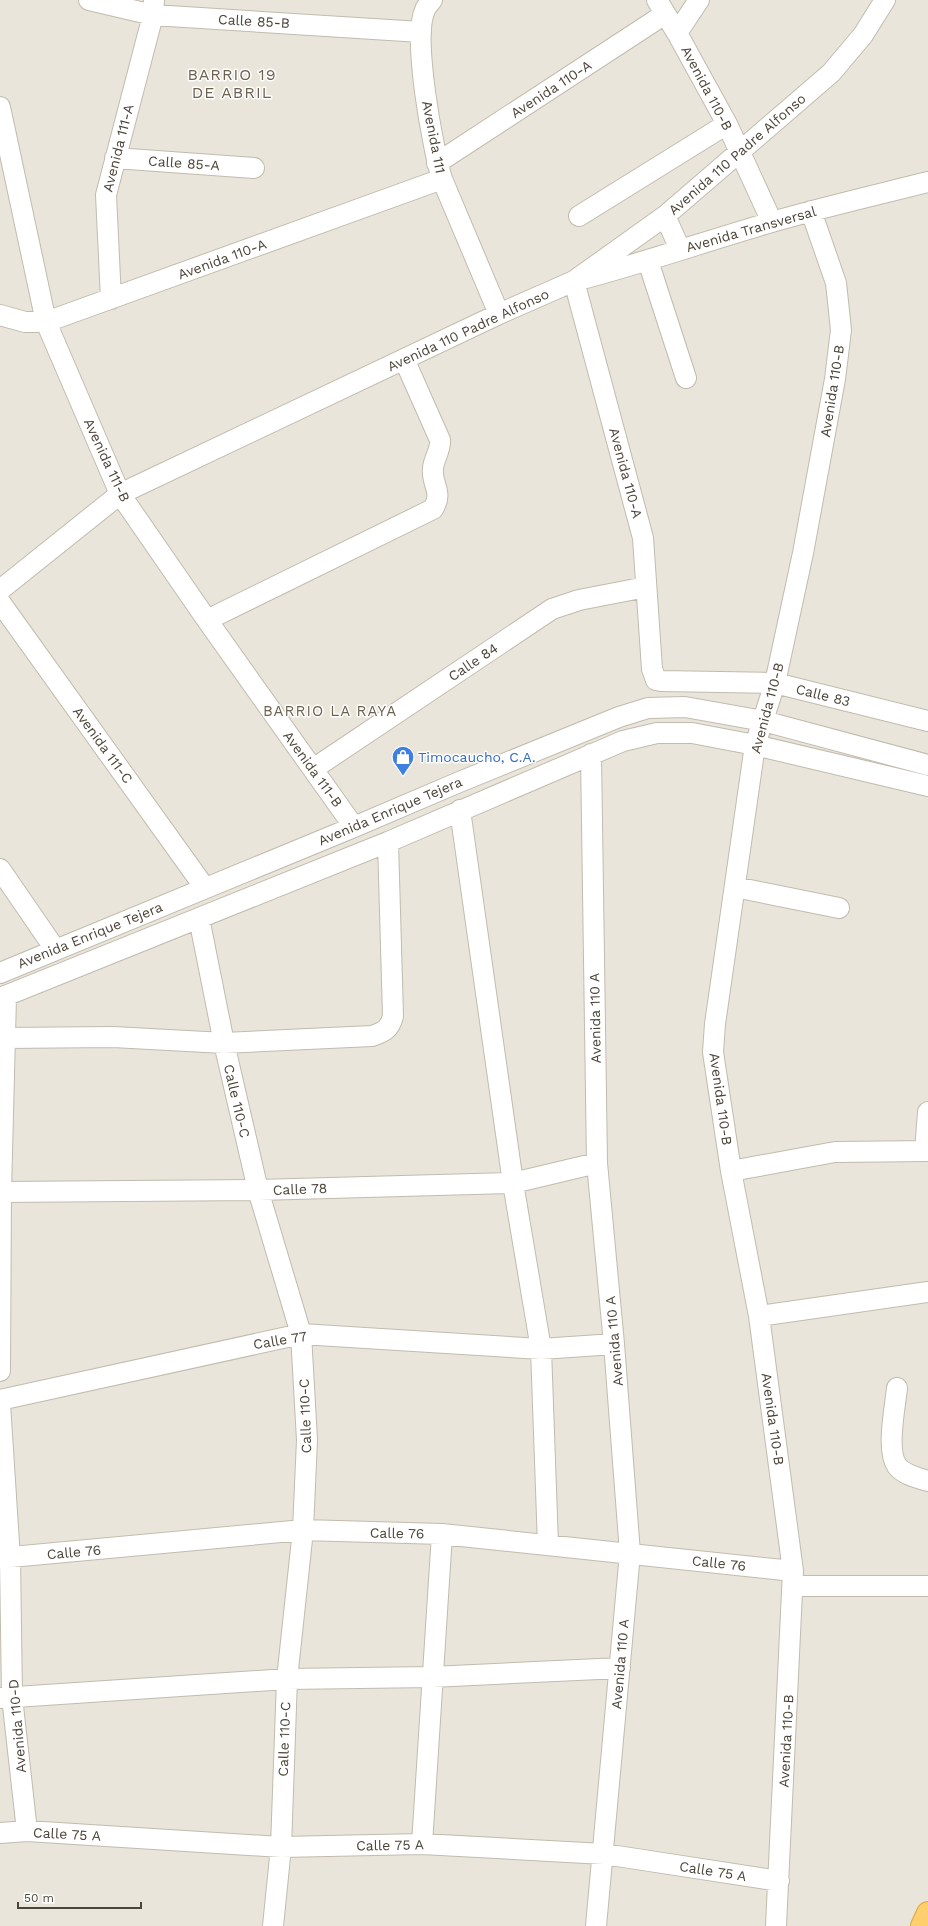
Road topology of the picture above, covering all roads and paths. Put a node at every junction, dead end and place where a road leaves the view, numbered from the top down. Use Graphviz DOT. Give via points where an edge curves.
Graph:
graph roads {
  1 [pos="89,0"];
  2 [pos="432,0"];
  3 [pos="699,0"];
  4 [pos="885,0"];
  5 [pos="661,7"];
  6 [pos="154,8"];
  7 [pos="421,32"];
  8 [pos="677,33"];
  9 [pos="0,107"];
  10 [pos="727,124"];
  11 [pos="741,152"];
  12 [pos="115,158"];
  13 [pos="254,168"];
  14 [pos="440,171"];
  15 [pos="928,182"];
  16 [pos="811,211"];
  17 [pos="579,216"];
  18 [pos="665,216"];
  19 [pos="772,222"];
  20 [pos="680,249"];
  21 [pos="648,261"];
  22 [pos="574,281"];
  23 [pos="111,299"];
  24 [pos="499,314"];
  25 [pos="0,315"];
  26 [pos="46,322"];
  27 [pos="404,359"];
  28 [pos="686,378"];
  29 [pos="120,494"];
  30 [pos="646,587"];
  31 [pos="0,590"];
  32 [pos="0,602"];
  33 [pos="207,620"];
  34 [pos="652,669"];
  35 [pos="775,684"];
  36 [pos="928,720"];
  37 [pos="763,721"];
  38 [pos="755,745"];
  39 [pos="591,754"];
  40 [pos="928,765"];
  41 [pos="313,769"];
  42 [pos="928,786"];
  43 [pos="460,810"];
  44 [pos="354,827"];
  45 [pos="388,842"];
  46 [pos="0,869"];
  47 [pos="735,887"];
  48 [pos="205,888"];
  49 [pos="839,908"];
  50 [pos="200,918"];
  51 [pos="55,949"];
  52 [pos="0,972"];
  53 [pos="3,997"];
  54 [pos="5,1038"];
  55 [pos="224,1043"];
  56 [pos="928,1112"];
  57 [pos="927,1151"];
  58 [pos="597,1163"];
  59 [pos="731,1171"];
  60 [pos="513,1183"];
  61 [pos="258,1190"];
  62 [pos="1,1192"];
  63 [pos="928,1292"];
  64 [pos="759,1316"];
  65 [pos="301,1334"];
  66 [pos="614,1344"];
  67 [pos="541,1349"];
  68 [pos="0,1371"];
  69 [pos="897,1388"];
  70 [pos="0,1400"];
  71 [pos="0,1404"];
  72 [pos="928,1481"];
  73 [pos="303,1530"];
  74 [pos="442,1534"];
  75 [pos="548,1545"];
  76 [pos="630,1553"];
  77 [pos="5,1558"];
  78 [pos="793,1579"];
  79 [pos="928,1586"];
  80 [pos="620,1668"];
  81 [pos="432,1677"];
  82 [pos="287,1679"];
  83 [pos="6,1697"];
  84 [pos="27,1831"];
  85 [pos="0,1833"];
  86 [pos="422,1844"];
  87 [pos="281,1847"];
  88 [pos="604,1854"];
  89 [pos="779,1881"];
  90 [pos="928,1913"];
  91 [pos="272,1926"];
  92 [pos="596,1926"];
  93 [pos="776,1926"];
  94 [pos="922,1926"];
  1 -- 6 [label="street, Calle 85-B"];
  2 -- 7 [label="street, Avenida 111" via="425,10"];
  3 -- 8 [label="street"];
  4 -- 11 [label="street, Avenida 110 Padre Alfonso" via="863,35 831,74"];
  5 -- 8 [label="street, Avenida 110-B"];
  5 -- 14 [label="street, Avenida 110-A"];
  6 -- 7 [label="street, Calle 85-B"];
  6 -- 12 [label="street, Avenida 111-A"];
  7 -- 14 [label="street, Avenida 111" via="424,82"];
  8 -- 10 [label="street, Avenida 110-B"];
  9 -- 26 [label="street, Avenida 111-B"];
  10 -- 11 [label="street, Avenida 110-B"];
  10 -- 17 [label="street"];
  11 -- 18 [label="street, Avenida 110 Padre Alfonso"];
  11 -- 19 [label="street, Avenida 110-B"];
  12 -- 13 [label="street, Calle 85-A"];
  12 -- 23 [label="street, Avenida 111-A" via="105,204"];
  14 -- 23 [label="street, Avenida 110-A"];
  14 -- 24 [label="street, Avenida 111"];
  15 -- 16 [label="street, Avenida Transversal"];
  16 -- 19 [label="street, Avenida Transversal"];
  16 -- 35 [label="street, Avenida 110-B" via="836,283 841,330 835,379 804,553"];
  18 -- 20 [label="street"];
  18 -- 22 [label="street, Avenida 110 Padre Alfonso"];
  19 -- 20 [label="street, Avenida Transversal"];
  20 -- 21 [label="street, Avenida Transversal"];
  21 -- 22 [label="street, Avenida Transversal"];
  21 -- 28 [label="street"];
  22 -- 24 [label="street, Avenida 110 Padre Alfonso"];
  22 -- 30 [label="street, Avenida 110-A" via="643,538"];
  23 -- 26 [label="street, Avenida 110-A"];
  24 -- 27 [label="street, Avenida 110 Padre Alfonso"];
  25 -- 26 [label="street, Avenida 110-A" via="25,322"];
  26 -- 29 [label="street, Avenida 111-B"];
  27 -- 29 [label="street, Avenida 110 Padre Alfonso"];
  27 -- 33 [label="street" via="440,440 433,468 439,496 433,509"];
  29 -- 31 [label="street, Avenida 110 Padre Alfonso"];
  29 -- 33 [label="street, Avenida 111-B"];
  30 -- 34 [label="street, Avenida 110-A"];
  30 -- 41 [label="street, Calle 84" via="579,600 552,609"];
  32 -- 48 [label="street, Avenida 111-C"];
  33 -- 41 [label="street, Avenida 111-B"];
  34 -- 35 [label="street, Calle 83" via="656,680 661,681"];
  35 -- 36 [label="street, Calle 83"];
  35 -- 37 [label="street, Avenida 110-B"];
  37 -- 38 [label="street, Avenida 110-B"];
  37 -- 40 [label="street, Avenida Enrique Tejera"];
  37 -- 44 [label="street, Avenida Enrique Tejera" via="685,707 648,708 619,717"];
  38 -- 39 [label="street, Avenida Enrique Tejera" via="692,733 657,733 623,741"];
  38 -- 42 [label="street, Avenida Enrique Tejera"];
  38 -- 47 [label="street, Avenida 110-B"];
  39 -- 43 [label="street, Avenida Enrique Tejera"];
  39 -- 58 [label="street, Avenida 110 A"];
  41 -- 44 [label="street, Avenida 111-B"];
  43 -- 45 [label="street, Avenida Enrique Tejera"];
  43 -- 60 [label="street"];
  44 -- 48 [label="street, Avenida Enrique Tejera"];
  45 -- 50 [label="street, Avenida Enrique Tejera"];
  45 -- 55 [label="street" via="393,1016 391,1026 384,1033 372,1036"];
  46 -- 51 [label="street"];
  47 -- 49 [label="street"];
  47 -- 59 [label="street, Avenida 110-B" via="713,1052"];
  48 -- 51 [label="street, Avenida Enrique Tejera"];
  50 -- 53 [label="street, Avenida Enrique Tejera"];
  50 -- 55 [label="street, Calle 110-C"];
  51 -- 52 [label="street, Avenida Enrique Tejera"];
  53 -- 54 [label="street"];
  54 -- 55 [label="street" via="113,1038"];
  54 -- 62 [label="street"];
  55 -- 61 [label="street, Calle 110-C"];
  56 -- 57 [label="street"];
  57 -- 59 [label="street" via="836,1152"];
  58 -- 60 [label="street, Calle 78"];
  58 -- 66 [label="street, Avenida 110 A"];
  59 -- 64 [label="street, Avenida 110-B"];
  60 -- 61 [label="street, Calle 78"];
  60 -- 67 [label="street"];
  61 -- 62 [label="street, Calle 78"];
  61 -- 65 [label="street, Calle 110-C"];
  62 -- 68 [label="street"];
  63 -- 64 [label="street"];
  64 -- 78 [label="street, Avenida 110-B"];
  65 -- 67 [label="street, Calle 77"];
  65 -- 70 [label="street, Calle 77"];
  65 -- 73 [label="street, Calle 110-C" via="307,1440"];
  66 -- 67 [label="street, Calle 77"];
  66 -- 76 [label="street, Avenida 110 A"];
  67 -- 75 [label="street"];
  69 -- 72 [label="street" via="892,1448 894,1460 898,1467 907,1473"];
  71 -- 77 [label="street, Avenida 110-D"];
  73 -- 74 [label="street, Calle 76"];
  73 -- 77 [label="street, Calle 76"];
  73 -- 82 [label="street, Calle 110-C"];
  74 -- 75 [label="street, Calle 76"];
  74 -- 81 [label="street"];
  75 -- 76 [label="street, Calle 76"];
  76 -- 78 [label="street, Calle 76"];
  76 -- 80 [label="street, Avenida 110 A"];
  77 -- 83 [label="street, Avenida 110-D"];
  78 -- 79 [label="street, Calle 76"];
  78 -- 89 [label="street, Avenida 110-B"];
  80 -- 81 [label="street"];
  80 -- 88 [label="street, Avenida 110 A"];
  81 -- 82 [label="street"];
  81 -- 86 [label="street"];
  82 -- 83 [label="street"];
  82 -- 87 [label="street, Calle 110-C"];
  83 -- 84 [label="street, Avenida 110-D"];
  84 -- 85 [label="street, Calle 75 A"];
  84 -- 87 [label="street, Calle 75 A"];
  86 -- 87 [label="street, Calle 75 A"];
  86 -- 88 [label="street, Calle 75 A"];
  87 -- 91 [label="street, Calle 110-C"];
  88 -- 89 [label="street, Calle 75 A"];
  88 -- 92 [label="street, Avenida 110 A"];
  89 -- 93 [label="street, Avenida 110-B"];
  90 -- 94 [label="highway"];
}
